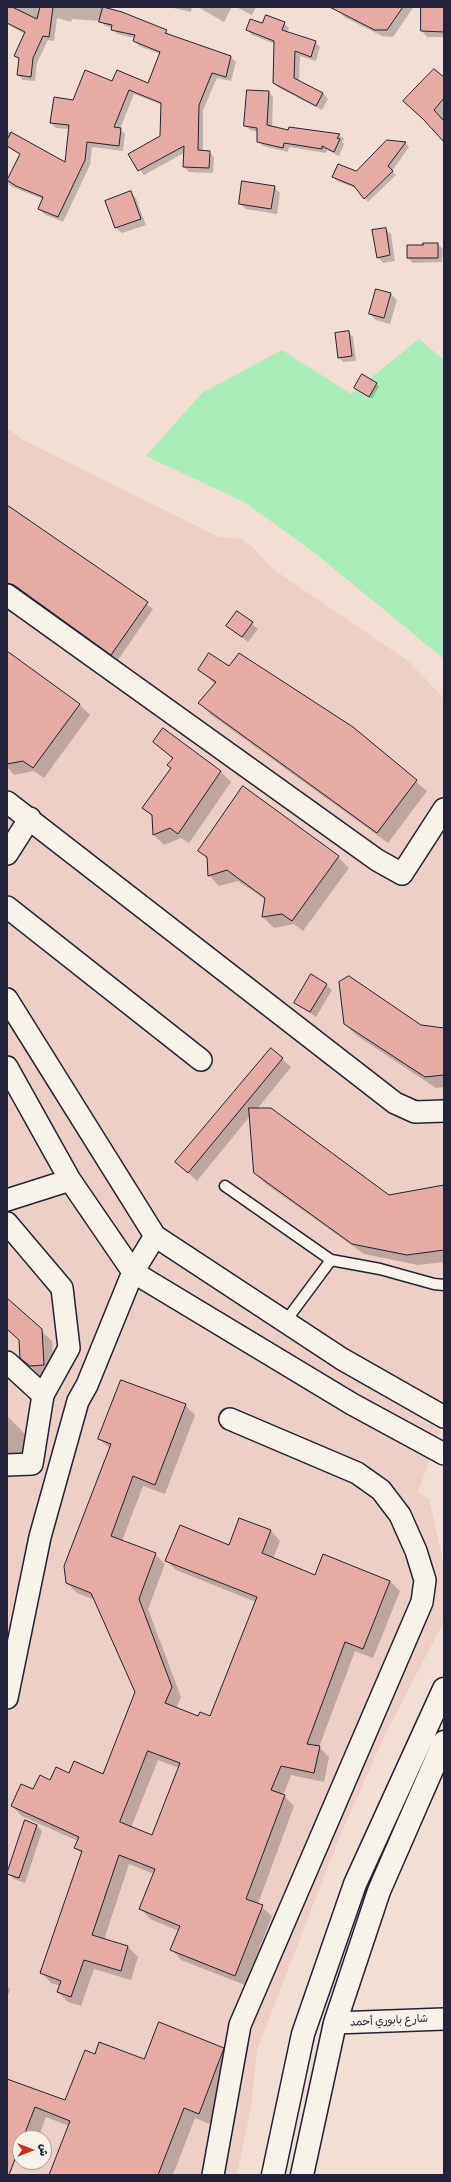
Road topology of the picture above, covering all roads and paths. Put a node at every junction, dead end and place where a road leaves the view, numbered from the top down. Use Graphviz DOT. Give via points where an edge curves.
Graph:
graph roads {
  1 [pos="7,595"];
  2 [pos="7,802"];
  3 [pos="444,809"];
  4 [pos="30,818"];
  5 [pos="7,854"];
  6 [pos="7,907"];
  7 [pos="7,999"];
  8 [pos="201,1060"];
  9 [pos="7,1067"];
  10 [pos="444,1111"];
  11 [pos="70,1180"];
  12 [pos="225,1186"];
  13 [pos="7,1200"];
  14 [pos="7,1223"];
  15 [pos="155,1236"];
  16 [pos="331,1260"];
  17 [pos="133,1272"];
  18 [pos="444,1285"];
  19 [pos="285,1322"];
  20 [pos="7,1362"];
  21 [pos="43,1395"];
  22 [pos="444,1416"];
  23 [pos="230,1419"];
  24 [pos="444,1454"];
  25 [pos="7,1465"];
  26 [pos="444,1689"];
  27 [pos="7,1698"];
  28 [pos="444,1742"];
  29 [pos="444,2018"];
  30 [pos="335,2023"];
  31 [pos="213,2175"];
  32 [pos="273,2175"];
  33 [pos="302,2175"];
  1 -- 3 [label="street" via="377,860 402,874"];
  2 -- 4 [label="street"];
  4 -- 5 [label="street"];
  4 -- 10 [label="street" via="395,1103 414,1112"];
  6 -- 8 [label="street"];
  7 -- 15 [label="street"];
  9 -- 11 [label="street"];
  11 -- 13 [label="street"];
  11 -- 17 [label="street"];
  12 -- 16 [label="lane"];
  14 -- 21 [label="street" via="62,1288 69,1348"];
  15 -- 17 [label="street"];
  15 -- 19 [label="street"];
  16 -- 18 [label="lane"];
  16 -- 19 [label="lane"];
  17 -- 24 [label="street" via="352,1404"];
  17 -- 27 [label="street" via="87,1385 78,1401 40,1538"];
  19 -- 22 [label="street" via="342,1359"];
  20 -- 21 [label="street"];
  21 -- 25 [label="street" via="32,1464"];
  23 -- 31 [label="street" via="357,1472 381,1490 400,1515 416,1551 425,1580 422,1602 240,2025"];
  26 -- 32 [label="main road" via="355,1884 303,2034"];
  28 -- 30 [label="main road" via="379,1891"];
  29 -- 30 [label="street, شارع بابوري أحمد"];
  30 -- 33 [label="main road"];
}
